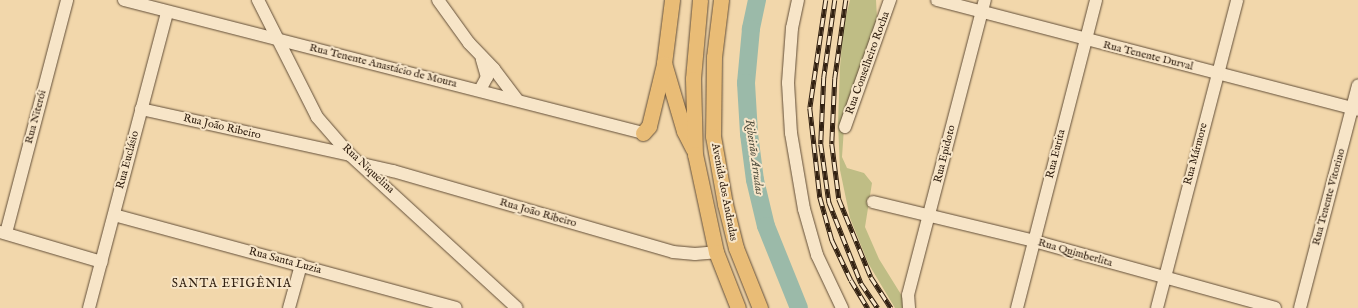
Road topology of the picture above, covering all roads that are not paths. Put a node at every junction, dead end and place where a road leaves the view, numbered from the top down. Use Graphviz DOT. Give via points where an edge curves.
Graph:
graph roads {
  1 [pos="67,0"];
  2 [pos="124,0"];
  3 [pos="258,0"];
  4 [pos="438,0"];
  5 [pos="700,0"];
  6 [pos="721,0"];
  7 [pos="798,0"];
  8 [pos="890,0"];
  9 [pos="937,0"];
  10 [pos="1096,0"];
  11 [pos="1237,0"];
  12 [pos="669,3"];
  13 [pos="983,6"];
  14 [pos="167,12"];
  15 [pos="278,39"];
  16 [pos="1085,40"];
  17 [pos="481,58"];
  18 [pos="664,63"];
  19 [pos="1218,74"];
  20 [pos="1358,85"];
  21 [pos="480,90"];
  22 [pos="517,99"];
  23 [pos="142,109"];
  24 [pos="1355,109"];
  25 [pos="845,127"];
  26 [pos="643,133"];
  27 [pos="695,154"];
  28 [pos="350,155"];
  29 [pos="362,164"];
  30 [pos="393,171"];
  31 [pos="387,188"];
  32 [pos="874,202"];
  33 [pos="114,215"];
  34 [pos="929,216"];
  35 [pos="3,233"];
  36 [pos="1034,241"];
  37 [pos="716,252"];
  38 [pos="102,262"];
  39 [pos="301,266"];
  40 [pos="1164,278"];
  41 [pos="503,295"];
  42 [pos="88,308"];
  43 [pos="290,308"];
  44 [pos="456,308"];
  45 [pos="508,308"];
  46 [pos="517,308"];
  47 [pos="738,308"];
  48 [pos="760,308"];
  49 [pos="842,308"];
  50 [pos="909,308"];
  51 [pos="1018,308"];
  52 [pos="1157,308"];
  53 [pos="1275,308"];
  54 [pos="1300,308"];
  1 -- 35 [label="street, Rua Niterói"];
  2 -- 14 [label="street, Rua Tenente Anastácio de Moura"];
  3 -- 15 [label="street, Rua Niquelina"];
  4 -- 17 [label="street"];
  5 -- 27 [label="main road, Avenida dos Andradas" via="693,78"];
  6 -- 48 [label="main road, Avenida dos Andradas" via="714,57 714,142 736,248"];
  7 -- 49 [label="street" via="792,28 788,83 791,133 804,209 817,255"];
  8 -- 25 [label="street, Rua Conselheiro Rocha"];
  9 -- 13 [label="street, Rua Tenente Durval"];
  10 -- 16 [label="street, Rua Eurita"];
  11 -- 19 [label="street, Rua Mármore"];
  12 -- 18 [label="main road"];
  13 -- 16 [label="street, Rua Tenente Durval"];
  13 -- 34 [label="street, Rua Epidoto"];
  14 -- 15 [label="street, Rua Tenente Anastácio de Moura"];
  14 -- 23 [label="street, Rua Euclásio"];
  15 -- 21 [label="street, Rua Tenente Anastácio de Moura"];
  15 -- 28 [label="street, Rua Niquelina" via="317,117"];
  16 -- 19 [label="street, Rua Tenente Durval"];
  16 -- 36 [label="street, Rua Eurita"];
  17 -- 21 [label="street" via="487,77"];
  17 -- 22 [label="street" via="494,69"];
  18 -- 26 [label="main road" via="649,126"];
  18 -- 27 [label="main road" via="684,131"];
  19 -- 24 [label="street, Rua Tenente Durval"];
  19 -- 40 [label="street, Rua Mármore"];
  20 -- 24 [label="street, Rua Tenente Vitorino"];
  21 -- 22 [label="street, Rua Tenente Anastácio de Moura"];
  22 -- 26 [label="street, Rua Tenente Anastácio de Moura"];
  23 -- 28 [label="street, Rua João Ribeiro"];
  23 -- 33 [label="street, Rua Euclásio"];
  24 -- 54 [label="street, Rua Tenente Vitorino"];
  27 -- 37 [label="main road, Avenida dos Andradas"];
  28 -- 29 [label="street, Rua Niquelina"];
  29 -- 30 [label="street, Rua João Ribeiro"];
  29 -- 31 [label="street, Rua Niquelina"];
  30 -- 31 [label="street"];
  30 -- 37 [label="street, Rua João Ribeiro" via="673,252"];
  31 -- 41 [label="street, Rua Niquelina"];
  32 -- 34 [label="street, Rua Quimberlita"];
  33 -- 38 [label="street, Rua Euclásio"];
  33 -- 39 [label="street, Rua Santa Luzia"];
  34 -- 36 [label="street, Rua Quimberlita"];
  34 -- 50 [label="street, Rua Epidoto" via="908,295"];
  35 -- 38 [label="street"];
  36 -- 40 [label="street, Rua Quimberlita"];
  36 -- 51 [label="street, Rua Eurita"];
  37 -- 47 [label="main road, Avenida dos Andradas"];
  38 -- 42 [label="street, Rua Euclásio"];
  39 -- 43 [label="street"];
  39 -- 44 [label="street, Rua Santa Luzia"];
  40 -- 52 [label="street, Rua Mármore"];
  40 -- 53 [label="street, Rua Quimberlita"];
  41 -- 45 [label="street"];
  41 -- 46 [label="street, Rua Niquelina"];
}
